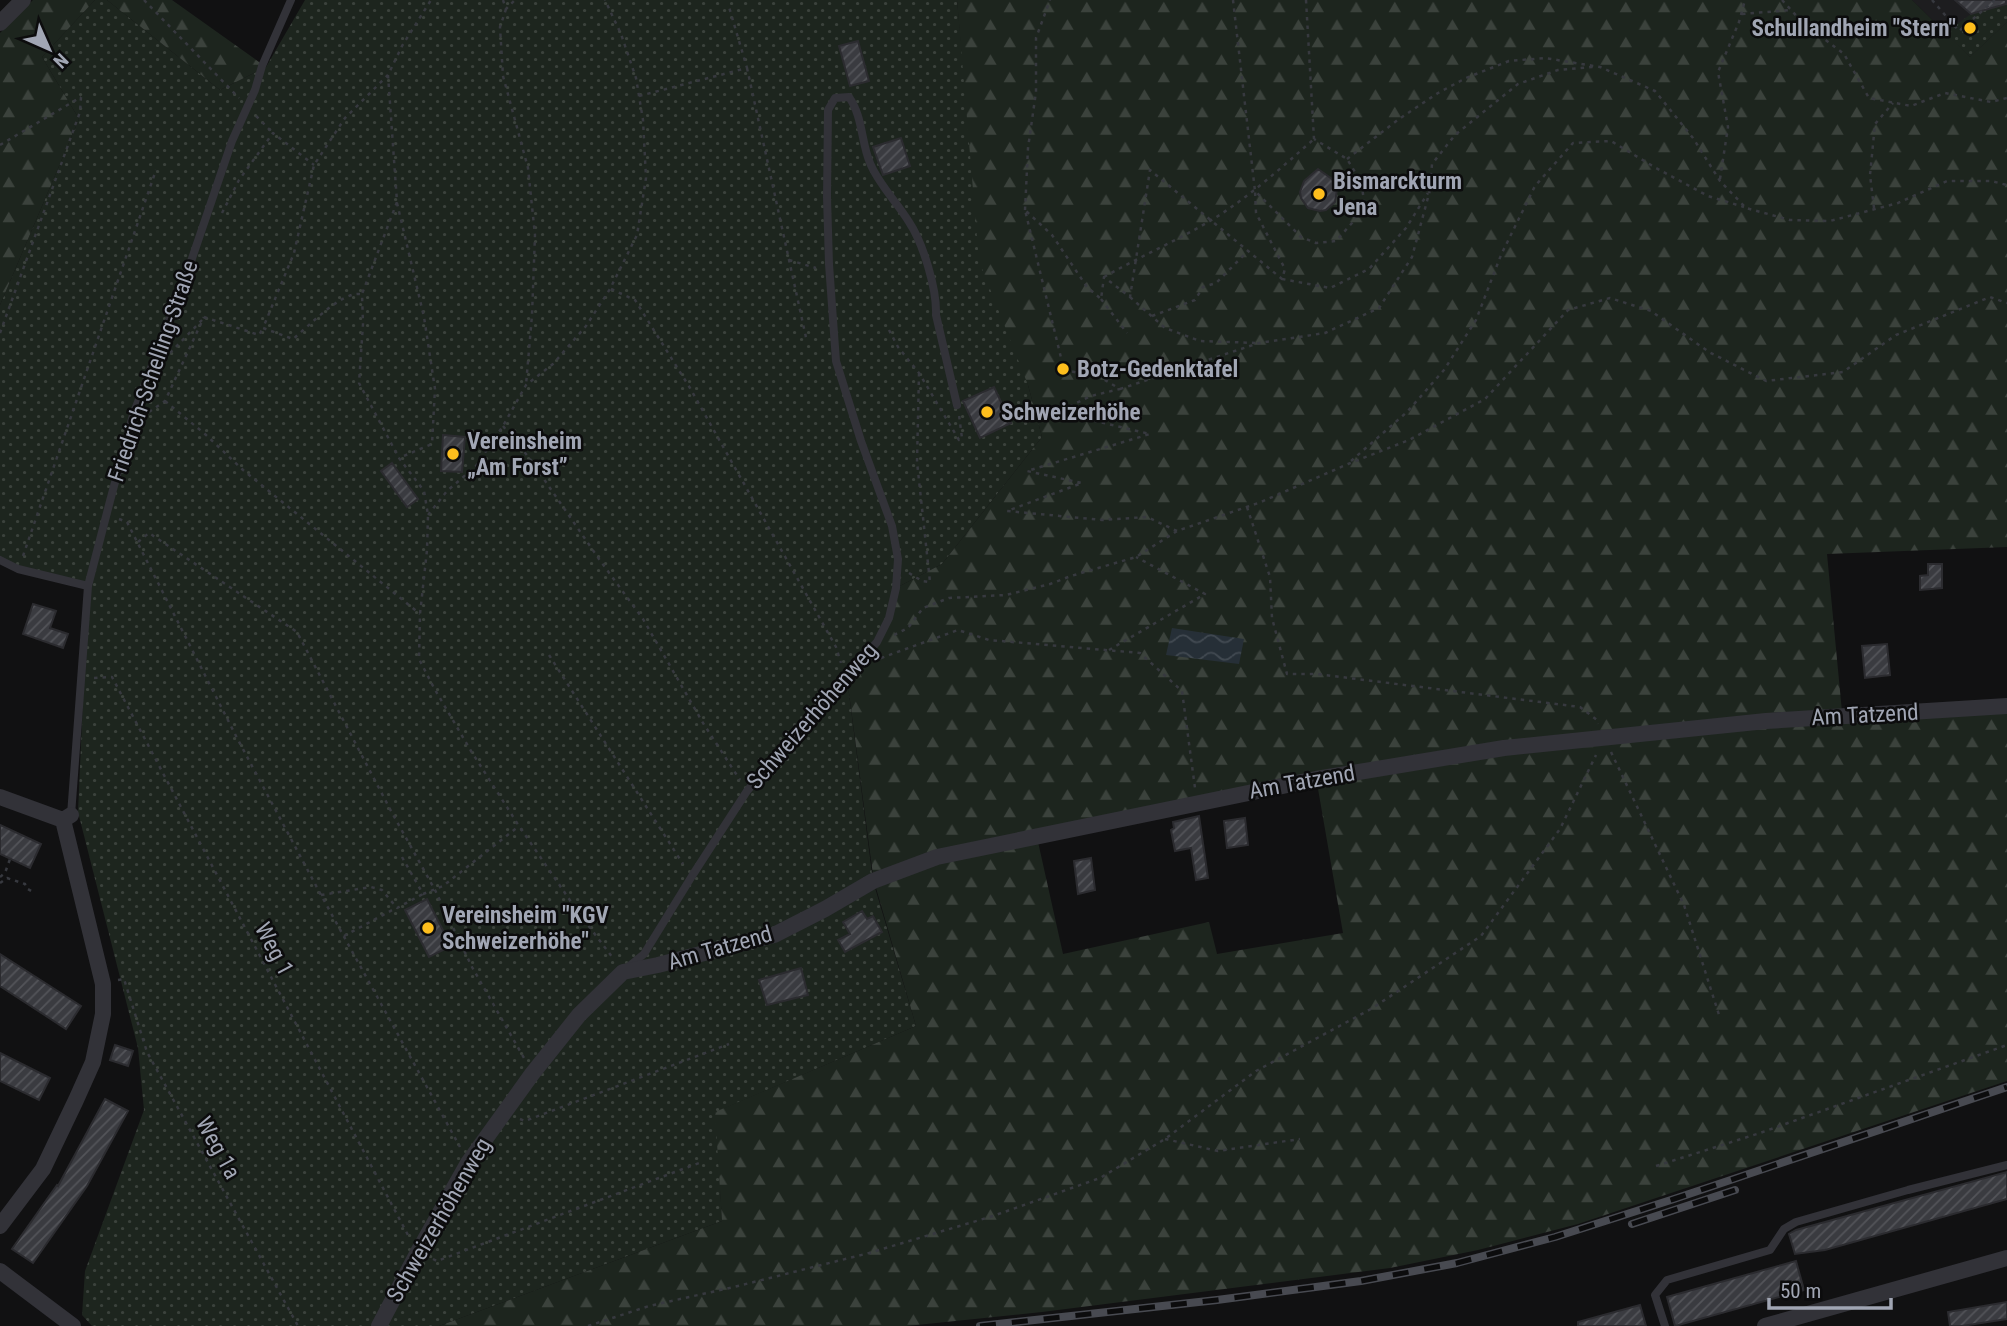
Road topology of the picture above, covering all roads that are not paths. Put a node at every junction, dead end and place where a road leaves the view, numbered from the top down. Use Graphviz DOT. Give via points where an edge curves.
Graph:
graph roads {
  1 [pos="23,0"];
  2 [pos="291,0"];
  3 [pos="0,23"];
  4 [pos="957,405"];
  5 [pos="0,560"];
  6 [pos="88,586"];
  7 [pos="2007,706"];
  8 [pos="0,797"];
  9 [pos="67,817"];
  10 [pos="623,972"];
  11 [pos="2007,1165"];
  12 [pos="0,1226"];
  13 [pos="2007,1258"];
  14 [pos="0,1271"];
  15 [pos="1783,1323"];
  16 [pos="73,1326"];
  17 [pos="379,1326"];
  18 [pos="1665,1326"];
  19 [pos="1765,1326"];
  1 -- 3 [label="street"];
  2 -- 6 [label="lane, Friedrich-Schelling-Straße" via="232,141 133,415"];
  4 -- 10 [label="lane, Schweizerhöhenweg" via="936,314 937,299 918,238 870,163 856,107 849,97 835,98 828,110 827,197 836,361 892,526 898,559 889,618 877,642 747,791 645,954"];
  5 -- 6 [label="lane" via="18,569"];
  6 -- 9 [label="lane, Friedrich-Schelling-Straße"];
  7 -- 10 [label="street, Am Tatzend" via="1766,721 1504,748 1316,779 937,857 873,881 774,935"];
  8 -- 9 [label="street"];
  9 -- 12 [label="street, Friedrich-Schelling-Straße" via="103,984 103,1014 93,1062 43,1169"];
  10 -- 17 [label="street, Schweizerhöhenweg" via="579,1015 468,1163"];
  11 -- 18 [label="lane" via="1796,1222 1784,1229 1770,1250 1667,1280 1655,1295"];
  13 -- 15 [label="street"];
  14 -- 16 [label="street"];
  15 -- 19 [label="street"];
}
